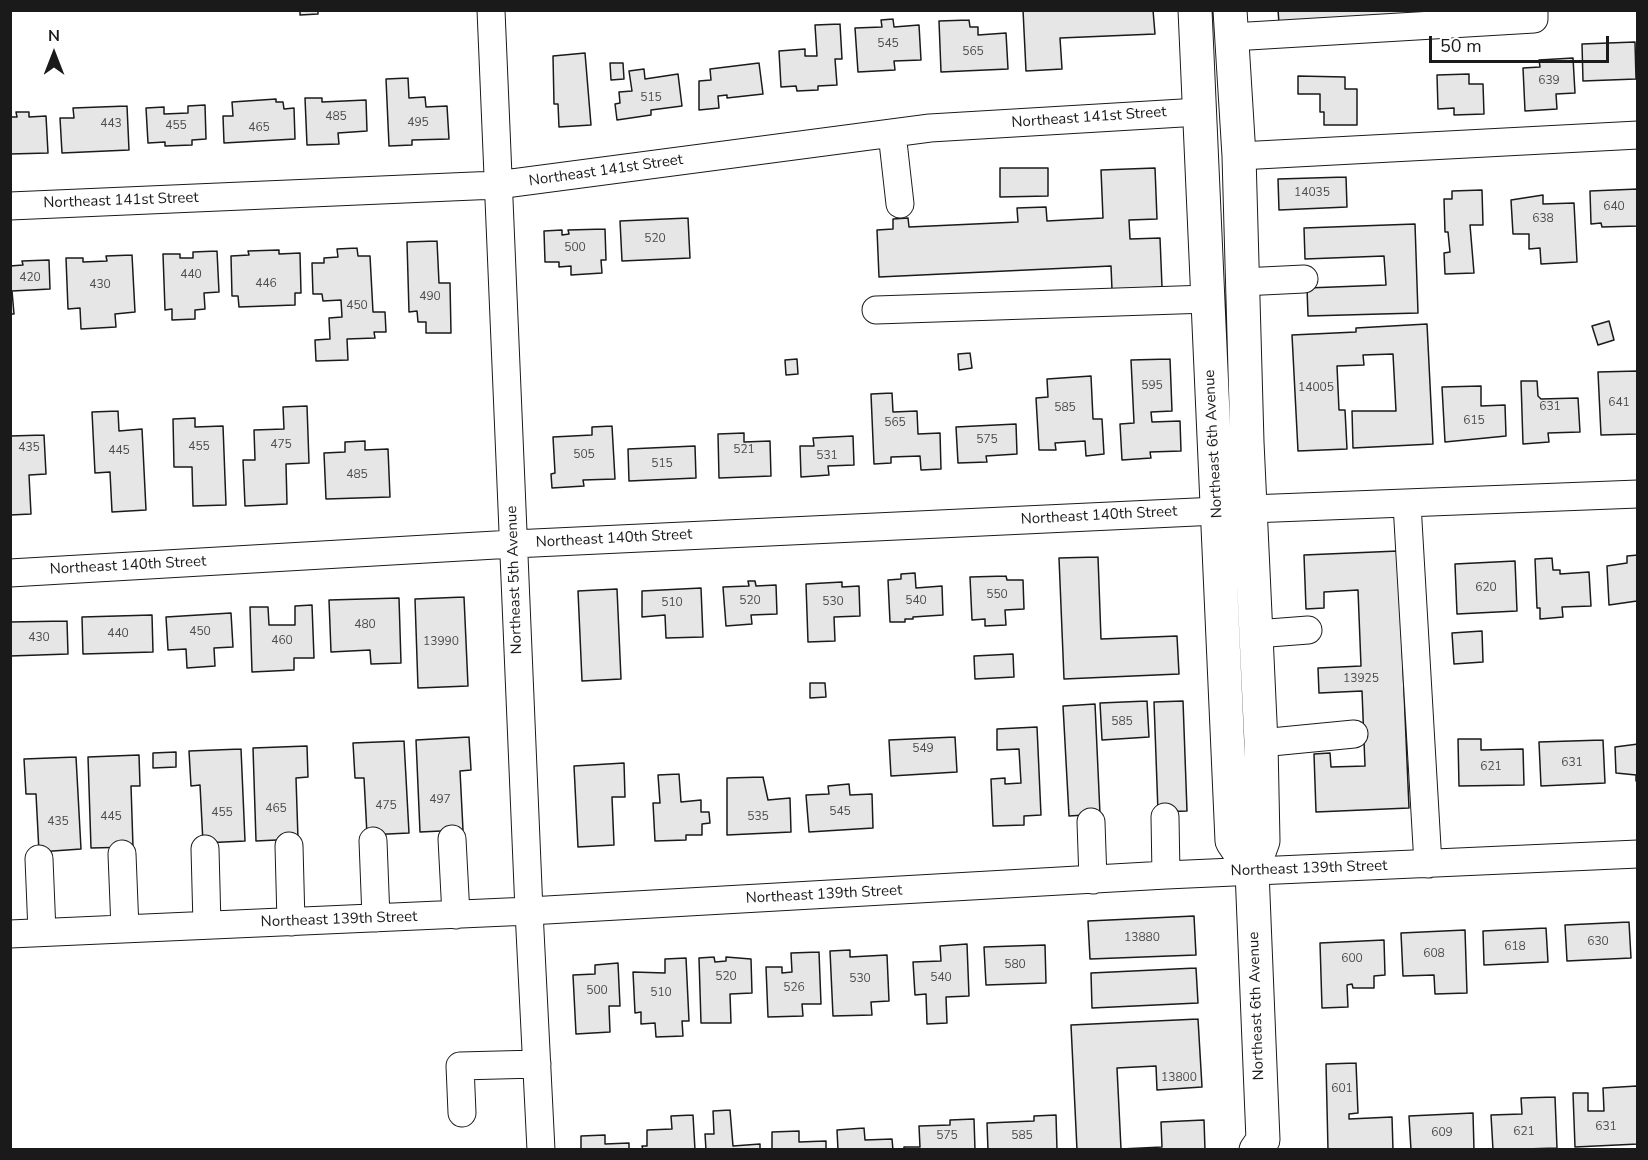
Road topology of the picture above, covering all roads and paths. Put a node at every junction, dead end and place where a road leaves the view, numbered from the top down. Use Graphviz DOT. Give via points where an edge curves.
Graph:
graph roads {
  1 [pos="491,10"];
  2 [pos="1195,10"];
  3 [pos="1534,15"];
  4 [pos="1231,24"];
  5 [pos="1199,112"];
  6 [pos="892,133"];
  7 [pos="1638,135"];
  8 [pos="1239,156"];
  9 [pos="498,185"];
  10 [pos="900,204"];
  11 [pos="10,206"];
  12 [pos="1304,279"];
  13 [pos="1242,282"];
  14 [pos="1208,299"];
  15 [pos="876,310"];
  16 [pos="1250,494"];
  17 [pos="1638,495"];
  18 [pos="1407,504"];
  19 [pos="1217,511"];
  20 [pos="513,544"];
  21 [pos="10,573"];
  22 [pos="1308,630"];
  23 [pos="1256,634"];
  24 [pos="1353,734"];
  25 [pos="1261,743"];
  26 [pos="1165,818"];
  27 [pos="1091,822"];
  28 [pos="452,838"];
  29 [pos="373,841"];
  30 [pos="288,846"];
  31 [pos="205,849"];
  32 [pos="122,854"];
  33 [pos="1638,854"];
  34 [pos="39,859"];
  35 [pos="1428,864"];
  36 [pos="1252,871"];
  37 [pos="1167,875"];
  38 [pos="1094,879"];
  39 [pos="529,911"];
  40 [pos="456,915"];
  41 [pos="376,918"];
  42 [pos="291,922"];
  43 [pos="207,925"];
  44 [pos="125,929"];
  45 [pos="42,932"];
  46 [pos="10,934"];
  47 [pos="537,1064"];
  48 [pos="462,1113"];
  49 [pos="1263,1146"];
  50 [pos="542,1149"];
  1 -- 9 [label="street, Northeast 5th Avenue"];
  2 -- 5 [label="main road, Northeast 6th Avenue"];
  3 -- 4 [label="street"];
  4 -- 8 [label="main road, Northeast 6th Avenue"];
  5 -- 6 [label="street, Northeast 141st Street"];
  5 -- 14 [label="main road, Northeast 6th Avenue"];
  5 -- 16 [label="main road" via="1209,120 1219,160 1232,432"];
  6 -- 9 [label="street, Northeast 141st Street"];
  6 -- 10 [label="street"];
  7 -- 8 [label="street"];
  8 -- 13 [label="main road, Northeast 6th Avenue"];
  9 -- 11 [label="street, Northeast 141st Street"];
  9 -- 20 [label="street, Northeast 5th Avenue"];
  12 -- 13 [label="street"];
  13 -- 16 [label="main road, Northeast 6th Avenue"];
  14 -- 15 [label="street"];
  14 -- 19 [label="main road, Northeast 6th Avenue"];
  16 -- 18 [label="street"];
  16 -- 23 [label="main road, Northeast 6th Avenue"];
  17 -- 18 [label="street"];
  18 -- 35 [label="street"];
  19 -- 20 [label="street, Northeast 140th Street"];
  19 -- 36 [label="main road, Northeast 6th Avenue" via="1232,841"];
  20 -- 21 [label="street, Northeast 140th Street"];
  20 -- 39 [label="street, Northeast 5th Avenue"];
  22 -- 23 [label="street"];
  23 -- 25 [label="main road, Northeast 6th Avenue"];
  24 -- 25 [label="street"];
  25 -- 36 [label="main road, Northeast 6th Avenue" via="1263,841"];
  26 -- 37 [label="street"];
  27 -- 38 [label="street"];
  28 -- 40 [label="street"];
  29 -- 41 [label="street"];
  30 -- 42 [label="street"];
  31 -- 43 [label="street"];
  32 -- 44 [label="street"];
  33 -- 35 [label="street, Northeast 139th Street"];
  34 -- 45 [label="street"];
  35 -- 36 [label="street, Northeast 139th Street"];
  36 -- 37 [label="street, Northeast 139th Street"];
  36 -- 49 [label="main road, Northeast 6th Avenue"];
  37 -- 38 [label="street, Northeast 139th Street"];
  38 -- 39 [label="street, Northeast 139th Street"];
  39 -- 40 [label="street, Northeast 139th Street"];
  39 -- 47 [label="street, Northeast 5th Avenue"];
  40 -- 41 [label="street, Northeast 139th Street"];
  41 -- 42 [label="street, Northeast 139th Street"];
  42 -- 43 [label="street, Northeast 139th Street"];
  43 -- 44 [label="street, Northeast 139th Street"];
  44 -- 45 [label="street, Northeast 139th Street"];
  45 -- 46 [label="street, Northeast 139th Street"];
  47 -- 48 [label="street" via="460,1066"];
  47 -- 50 [label="street, Northeast 5th Avenue"];
}
